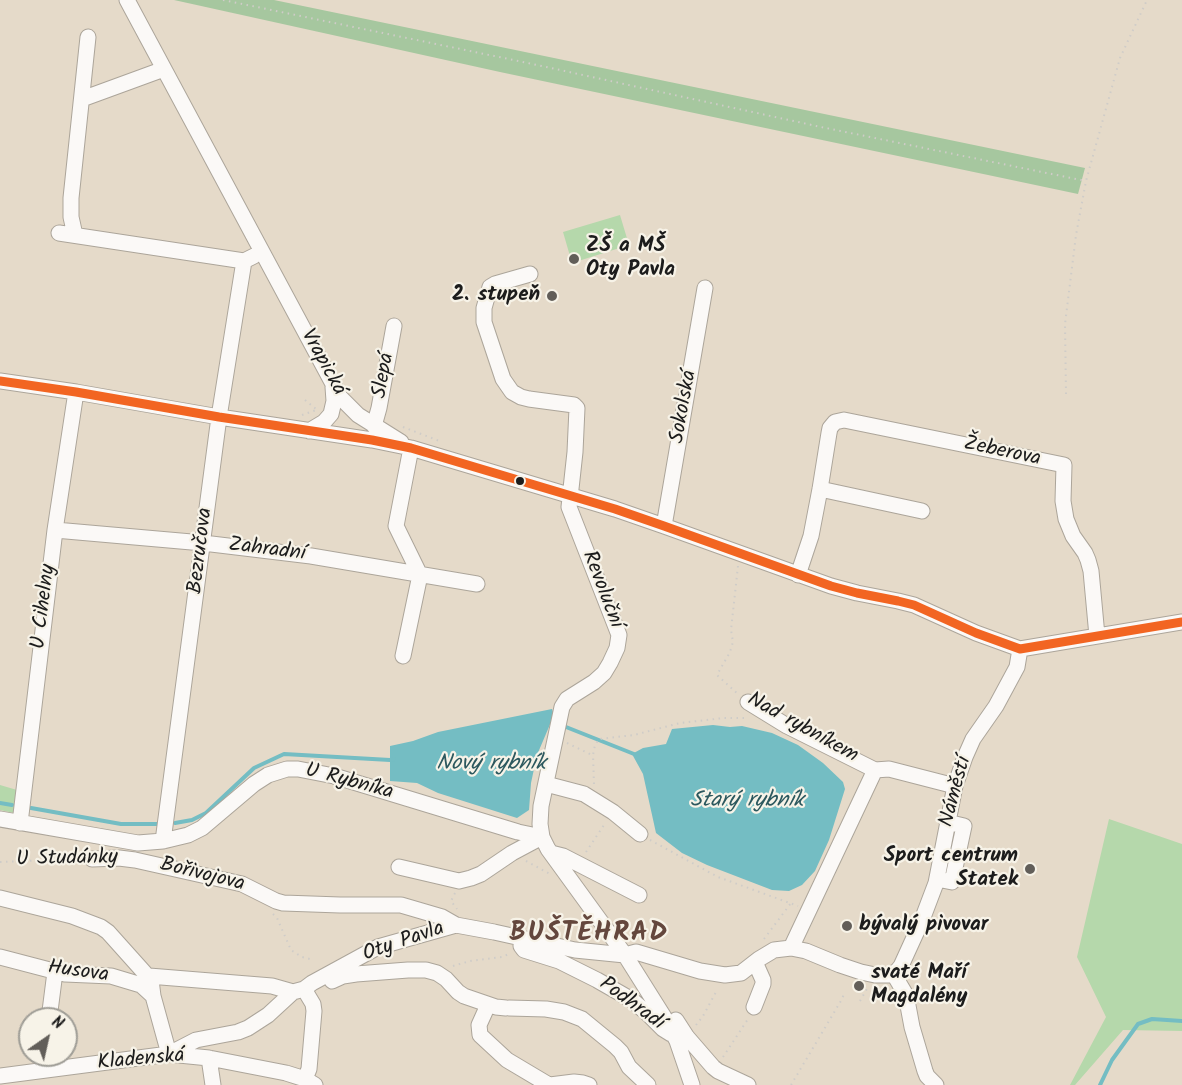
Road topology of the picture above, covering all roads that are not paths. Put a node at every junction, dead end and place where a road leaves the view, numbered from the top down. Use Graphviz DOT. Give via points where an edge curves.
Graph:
graph roads {
  1 [pos="127,0"];
  2 [pos="88,37"];
  3 [pos="164,69"];
  4 [pos="82,99"];
  5 [pos="59,233"];
  6 [pos="75,235"];
  7 [pos="261,252"];
  8 [pos="244,261"];
  9 [pos="530,274"];
  10 [pos="705,288"];
  11 [pos="394,326"];
  12 [pos="0,381"];
  13 [pos="333,387"];
  14 [pos="76,392"];
  15 [pos="219,417"];
  16 [pos="374,426"];
  17 [pos="309,431"];
  18 [pos="411,448"];
  19 [pos="820,489"];
  20 [pos="570,495"];
  21 [pos="922,512"];
  22 [pos="664,526"];
  23 [pos="55,530"];
  24 [pos="203,543"];
  25 [pos="798,574"];
  26 [pos="420,575"];
  27 [pos="477,584"];
  28 [pos="1182,622"];
  29 [pos="1097,636"];
  30 [pos="1020,649"];
  31 [pos="403,656"];
  32 [pos="748,710"];
  33 [pos="876,770"];
  34 [pos="546,784"];
  35 [pos="955,786"];
  36 [pos="0,819"];
  37 [pos="20,823"];
  38 [pos="640,834"];
  39 [pos="542,837"];
  40 [pos="163,841"];
  41 [pos="138,843"];
  42 [pos="551,853"];
  43 [pos="92,859"];
  44 [pos="135,860"];
  45 [pos="399,867"];
  46 [pos="639,895"];
  47 [pos="0,898"];
  48 [pos="456,925"];
  49 [pos="522,944"];
  50 [pos="791,948"];
  51 [pos="625,955"];
  52 [pos="0,957"];
  53 [pos="755,962"];
  54 [pos="55,972"];
  55 [pos="893,973"];
  56 [pos="149,976"];
  57 [pos="299,991"];
  58 [pos="153,996"];
  59 [pos="488,1005"];
  60 [pos="51,1007"];
  61 [pos="753,1010"];
  62 [pos="696,1025"];
  63 [pos="680,1036"];
  64 [pos="170,1054"];
  65 [pos="209,1058"];
  66 [pos="78,1060"];
  67 [pos="38,1067"];
  68 [pos="11,1078"];
  69 [pos="310,1082"];
  70 [pos="213,1085"];
  71 [pos="549,1085"];
  72 [pos="590,1085"];
  73 [pos="648,1085"];
  74 [pos="692,1085"];
  75 [pos="748,1085"];
  76 [pos="936,1085"];
  1 -- 3 [label="street, Vrapická"];
  2 -- 4 [label="street"];
  3 -- 4 [label="street"];
  3 -- 7 [label="street, Vrapická"];
  4 -- 6 [label="street" via="71,208"];
  5 -- 6 [label="street"];
  6 -- 8 [label="street"];
  7 -- 8 [label="street"];
  7 -- 13 [label="street, Vrapická"];
  8 -- 15 [label="street, Bezručova"];
  9 -- 20 [label="street, Revoluční" via="490,286 483,317 503,379 512,392 578,408"];
  10 -- 22 [label="street, Sokolská"];
  11 -- 16 [label="street, Slepá"];
  12 -- 14 [label="street"];
  13 -- 16 [label="street, Vrapická" via="350,409"];
  13 -- 17 [label="street" via="331,414 321,415 320,426"];
  14 -- 15 [label="street"];
  14 -- 23 [label="street, U Cihelny"];
  15 -- 17 [label="street"];
  15 -- 24 [label="street, Bezručova"];
  16 -- 18 [label="street, Vrapická"];
  17 -- 18 [label="street"];
  18 -- 20 [label="street"];
  18 -- 26 [label="street" via="396,526"];
  19 -- 21 [label="street"];
  19 -- 25 [label="street, Žeberova" via="811,536"];
  19 -- 29 [label="street, Žeberova" via="830,428 840,420 1064,465 1066,519 1091,571"];
  20 -- 22 [label="street"];
  20 -- 34 [label="street, Revoluční" via="570,512 618,628 619,641 604,673 567,699 562,707 559,737"];
  22 -- 25 [label="street"];
  23 -- 24 [label="street, Zahradní"];
  23 -- 37 [label="street, U Cihelny"];
  24 -- 26 [label="street, Zahradní" via="328,558"];
  24 -- 40 [label="street, Bezručova"];
  25 -- 30 [label="street" via="856,593 914,605"];
  26 -- 27 [label="street, Zahradní"];
  26 -- 31 [label="street"];
  28 -- 29 [label="street"];
  29 -- 30 [label="street"];
  30 -- 35 [label="street, Náměstí" via="1017,667 973,739"];
  32 -- 33 [label="street, Nad rybníkem"];
  33 -- 35 [label="street, Nad rybníkem"];
  33 -- 50 [label="street"];
  34 -- 38 [label="street" via="584,794"];
  34 -- 39 [label="street, Revoluční" via="540,816"];
  35 -- 55 [label="street, Náměstí" via="937,879 903,962"];
  36 -- 37 [label="street, Bořivojova"];
  37 -- 41 [label="street, Bořivojova"];
  39 -- 40 [label="street, U Rybníka" via="334,776 287,769 254,784 202,828"];
  39 -- 42 [label="street, Revoluční"];
  39 -- 45 [label="street" via="481,874 459,881"];
  40 -- 41 [label="street, U Rybníka"];
  41 -- 44 [label="street, Bořivojova"];
  42 -- 46 [label="street"];
  42 -- 51 [label="street, Revoluční"];
  43 -- 44 [label="street, U Studánky"];
  44 -- 48 [label="street, Bořivojova" via="245,885 279,902 401,905"];
  47 -- 56 [label="street" via="72,916 105,929"];
  48 -- 49 [label="street, Oty Pavla"];
  48 -- 57 [label="street, Oty Pavla" via="378,947"];
  49 -- 51 [label="street, Oty Pavla"];
  49 -- 63 [label="street, Podhradí" via="528,952 559,961 632,1000 663,1029"];
  50 -- 53 [label="street, Oty Pavla" via="774,950"];
  50 -- 55 [label="street" via="861,972"];
  51 -- 53 [label="street, Oty Pavla" via="636,952 725,975 741,973"];
  51 -- 63 [label="street, Revoluční"];
  52 -- 54 [label="street, Husova"];
  53 -- 61 [label="street" via="763,984"];
  54 -- 58 [label="street, Husova" via="116,978 141,985"];
  54 -- 60 [label="street"];
  55 -- 76 [label="street" via="906,995 925,1071"];
  56 -- 57 [label="street"];
  56 -- 58 [label="street"];
  57 -- 59 [label="street" via="313,990 356,974 421,969 446,979 460,994"];
  57 -- 64 [label="street, Oty Pavla" via="248,1028 196,1040"];
  57 -- 69 [label="street" via="313,1004 314,1011"];
  58 -- 64 [label="street"];
  59 -- 71 [label="street" via="479,1025 480,1035 507,1060"];
  59 -- 73 [label="street" via="546,1009 582,1019 615,1046"];
  62 -- 63 [label="street"];
  63 -- 74 [label="street, Revoluční"];
  63 -- 75 [label="street" via="718,1071"];
  64 -- 65 [label="street, Kladenská"];
  64 -- 66 [label="street, Kladenská"];
  65 -- 69 [label="street, Kladenská" via="286,1073"];
  65 -- 70 [label="street"];
  67 -- 68 [label="street, Kladenská"];
  71 -- 72 [label="street"];
}
